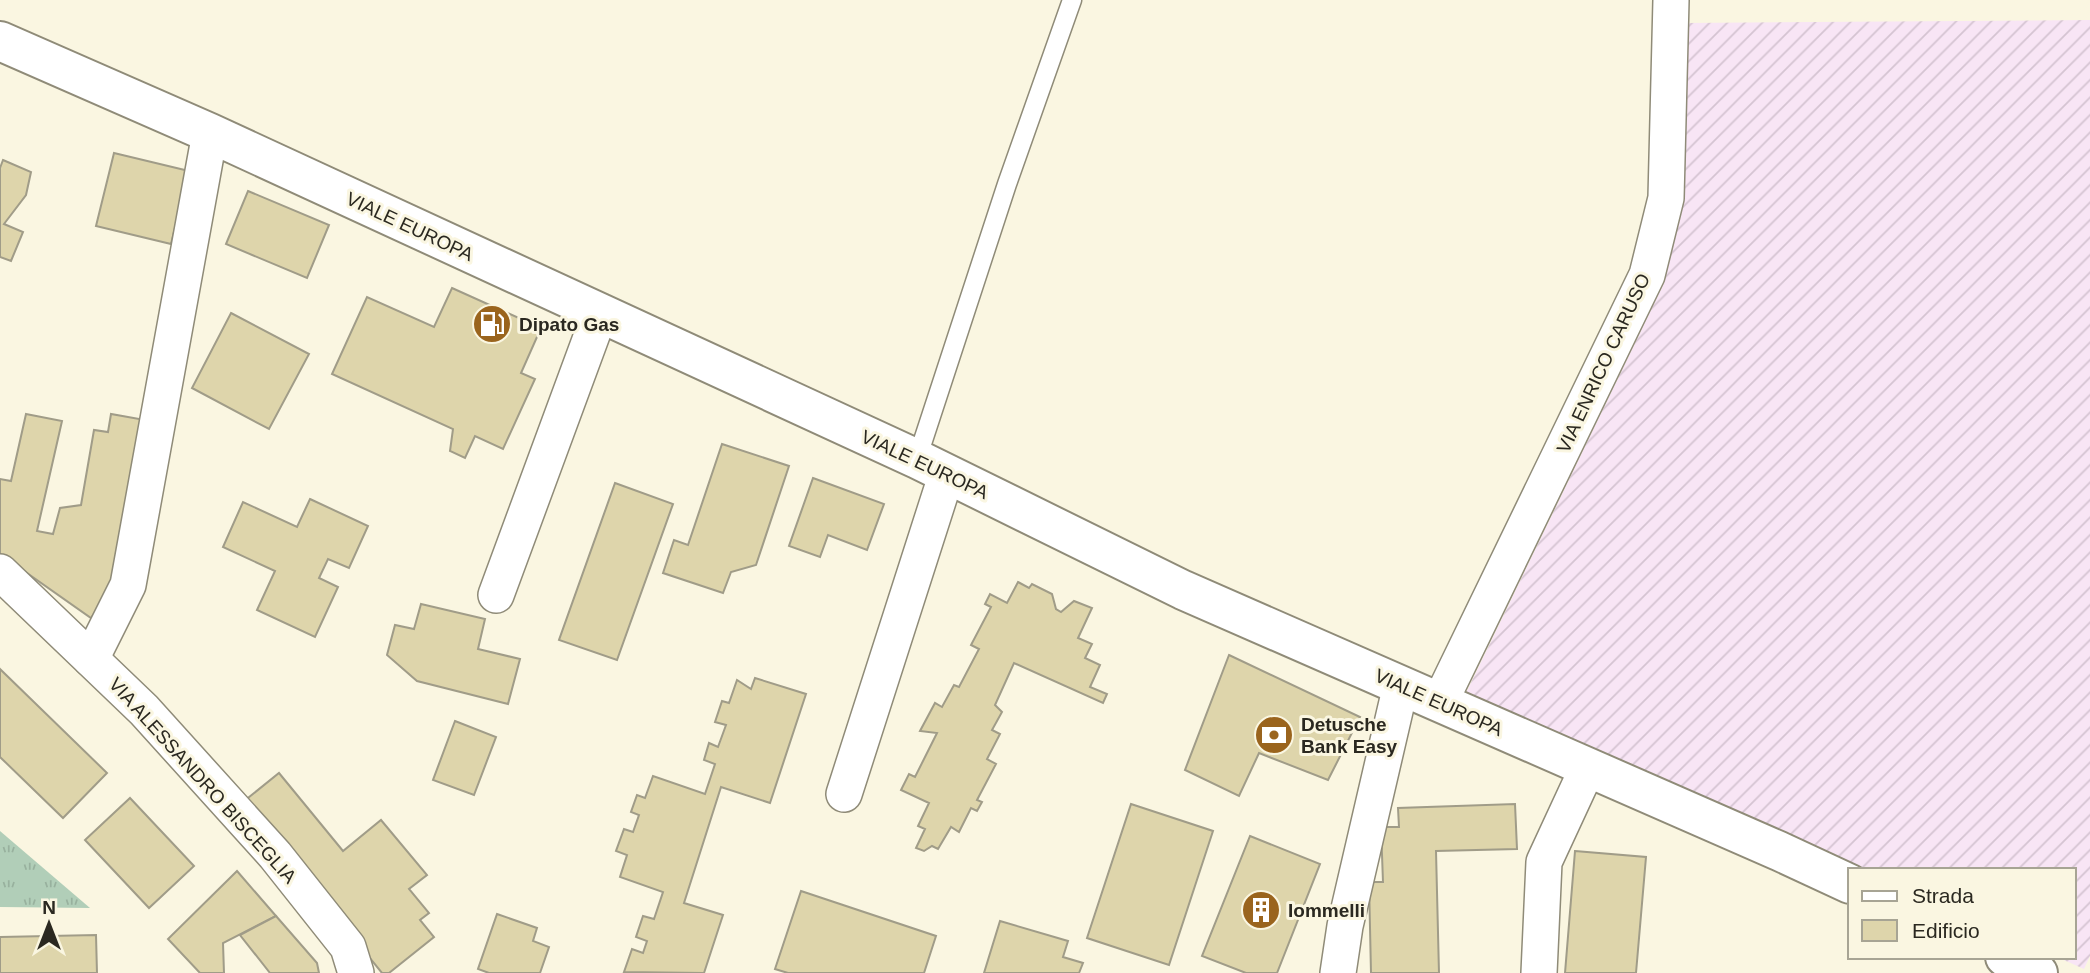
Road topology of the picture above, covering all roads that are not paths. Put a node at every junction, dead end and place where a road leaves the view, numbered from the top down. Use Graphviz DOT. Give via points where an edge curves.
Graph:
graph roads {
  1 [pos="1072,0"];
  2 [pos="1671,0"];
  3 [pos="0,41"];
  4 [pos="210,134"];
  5 [pos="600,313"];
  6 [pos="932,466"];
  7 [pos="0,572"];
  8 [pos="496,595"];
  9 [pos="90,659"];
  10 [pos="1401,685"];
  11 [pos="1440,702"];
  12 [pos="1588,766"];
  13 [pos="844,794"];
  14 [pos="1848,883"];
  15 [pos="2009,959"];
  16 [pos="356,973"];
  17 [pos="1338,973"];
  18 [pos="1539,973"];
  19 [pos="2038,973"];
  1 -- 6 [label="lane" via="1007,184"];
  2 -- 11 [label="street, VIA ENRICO CARUSO" via="1666,198 1647,275"];
  3 -- 4 [label="main road, VIALE EUROPA"];
  4 -- 5 [label="main road, VIALE EUROPA"];
  4 -- 9 [label="street" via="128,585"];
  5 -- 6 [label="main road, VIALE EUROPA"];
  5 -- 8 [label="street"];
  6 -- 10 [label="main road, VIALE EUROPA" via="1183,590"];
  6 -- 13 [label="street"];
  7 -- 9 [label="street, VIA ALESSANDRO BISCEGLIA"];
  9 -- 16 [label="street, VIA ALESSANDRO BISCEGLIA" via="144,710 275,855 348,947"];
  10 -- 11 [label="main road, VIALE EUROPA"];
  10 -- 17 [label="street"];
  11 -- 12 [label="main road, VIALE EUROPA"];
  12 -- 14 [label="main road, VIALE EUROPA"];
  12 -- 18 [label="street" via="1544,862"];
  15 -- 19 [label="main road"];
}
